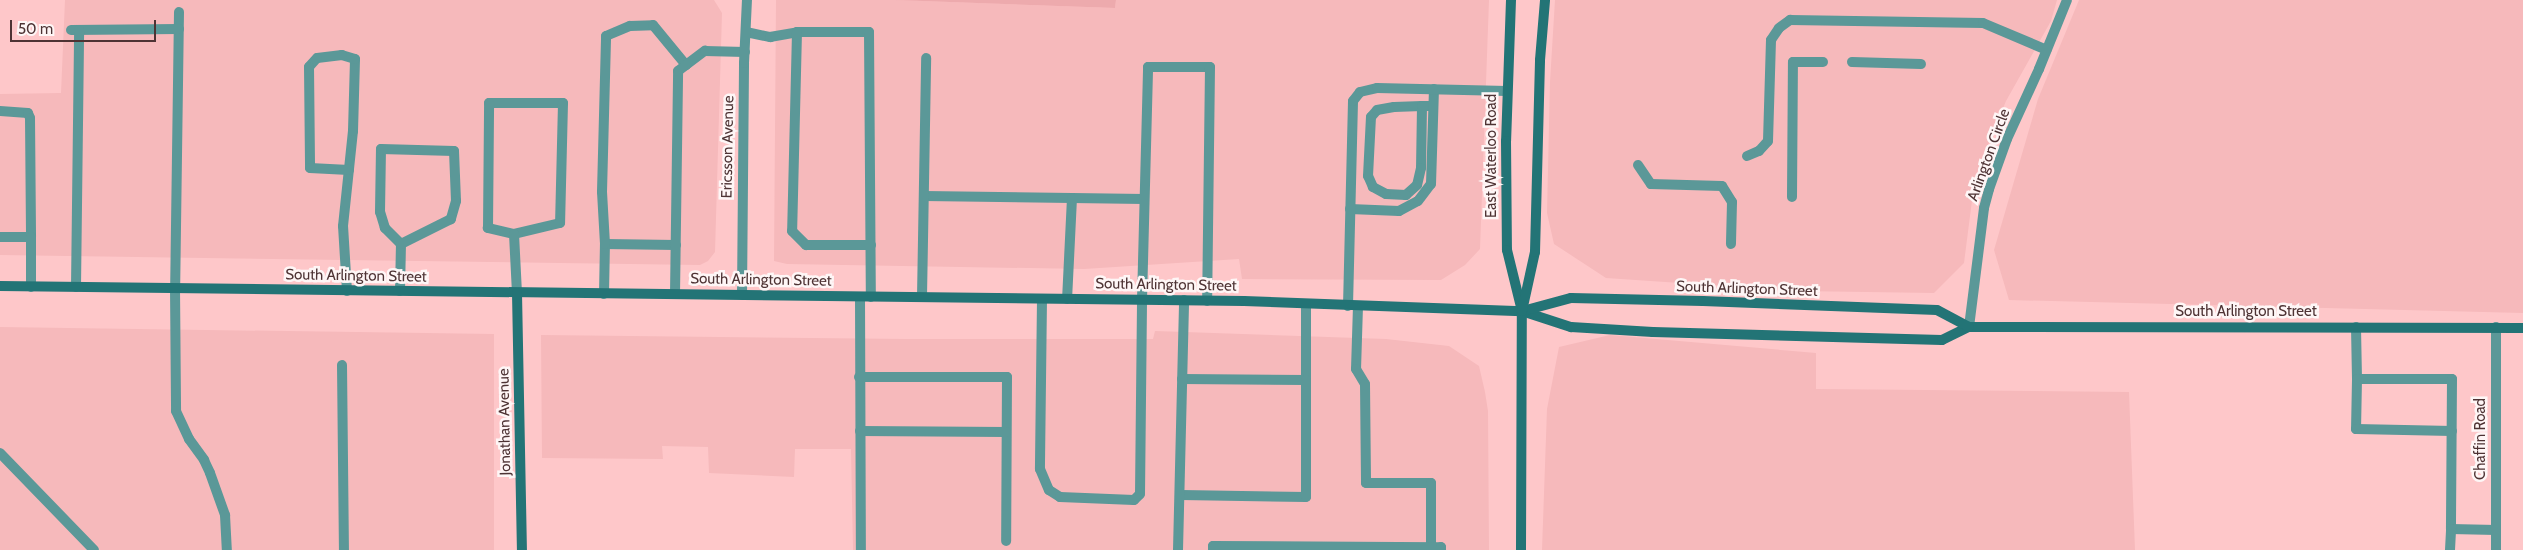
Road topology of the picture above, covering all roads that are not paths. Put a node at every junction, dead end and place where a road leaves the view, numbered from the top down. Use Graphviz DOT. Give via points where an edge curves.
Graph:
graph roads {
  1 [pos="747,0"];
  2 [pos="1545,0"];
  3 [pos="2066,0"];
  4 [pos="1511,1"];
  5 [pos="179,12"];
  6 [pos="179,28"];
  7 [pos="746,32"];
  8 [pos="797,32"];
  9 [pos="2047,50"];
  10 [pos="745,52"];
  11 [pos="926,58"];
  12 [pos="1824,62"];
  13 [pos="1852,62"];
  14 [pos="1921,64"];
  15 [pos="686,65"];
  16 [pos="1434,90"];
  17 [pos="1507,92"];
  18 [pos="1422,106"];
  19 [pos="1434,106"];
  20 [pos="0,111"];
  21 [pos="1747,156"];
  22 [pos="1638,165"];
  23 [pos="349,170"];
  24 [pos="924,196"];
  25 [pos="1792,197"];
  26 [pos="1072,198"];
  27 [pos="1144,199"];
  28 [pos="1350,209"];
  29 [pos="514,234"];
  30 [pos="0,237"];
  31 [pos="31,237"];
  32 [pos="401,244"];
  33 [pos="605,244"];
  34 [pos="1731,244"];
  35 [pos="676,245"];
  36 [pos="871,245"];
  37 [pos="0,286"];
  38 [pos="31,287"];
  39 [pos="76,287"];
  40 [pos="174,288"];
  41 [pos="347,291"];
  42 [pos="400,291"];
  43 [pos="517,293"];
  44 [pos="604,294"];
  45 [pos="675,294"];
  46 [pos="742,295"];
  47 [pos="860,296"];
  48 [pos="872,297"];
  49 [pos="922,298"];
  50 [pos="1042,299"];
  51 [pos="1067,299"];
  52 [pos="1142,300"];
  53 [pos="1184,300"];
  54 [pos="1207,301"];
  55 [pos="1306,304"];
  56 [pos="1353,306"];
  57 [pos="1522,311"];
  58 [pos="1970,327"];
  59 [pos="2356,327"];
  60 [pos="2496,327"];
  61 [pos="2523,328"];
  62 [pos="342,365"];
  63 [pos="859,377"];
  64 [pos="1182,379"];
  65 [pos="2356,379"];
  66 [pos="1306,380"];
  67 [pos="860,431"];
  68 [pos="2452,431"];
  69 [pos="1006,432"];
  70 [pos="0,453"];
  71 [pos="1181,495"];
  72 [pos="2451,529"];
  73 [pos="2496,530"];
  74 [pos="1006,540"];
  75 [pos="1431,547"];
  76 [pos="94,550"];
  77 [pos="227,550"];
  78 [pos="344,550"];
  79 [pos="522,550"];
  80 [pos="861,550"];
  81 [pos="1178,550"];
  82 [pos="1213,550"];
  83 [pos="1441,550"];
  84 [pos="1522,550"];
  85 [pos="2450,550"];
  86 [pos="2496,550"];
  1 -- 7 [label="street, Ericsson Avenue"];
  2 -- 57 [label="main road, East Waterloo Road" via="1540,60 1536,252"];
  3 -- 9 [label="street, Arlington Circle"];
  4 -- 17 [label="main road, East Waterloo Road"];
  5 -- 6 [label="street"];
  6 -- 39 [label="street" via="75,30"];
  6 -- 40 [label="street"];
  7 -- 8 [label="street" via="770,38"];
  7 -- 10 [label="street, Ericsson Avenue"];
  8 -- 36 [label="street" via="792,231 806,245"];
  8 -- 36 [label="street" via="870,32"];
  9 -- 21 [label="street" via="1984,23 1790,20 1771,40 1768,141 1759,151"];
  9 -- 58 [label="street, Arlington Circle" via="2007,139 1989,189"];
  10 -- 15 [label="street" via="705,51"];
  10 -- 46 [label="street, Ericsson Avenue"];
  11 -- 24 [label="street"];
  12 -- 25 [label="street" via="1793,62"];
  13 -- 14 [label="street"];
  15 -- 33 [label="street" via="653,25 630,26 606,36 602,192"];
  15 -- 35 [label="street" via="678,70"];
  16 -- 17 [label="street"];
  16 -- 19 [label="street"];
  16 -- 28 [label="street" via="1377,88 1360,92 1353,101"];
  17 -- 57 [label="main road, East Waterloo Road" via="1507,250"];
  18 -- 18 [label="street" via="1394,106 1378,110 1371,117 1368,176 1373,188 1386,194 1406,195 1417,186 1421,168"];
  18 -- 19 [label="street"];
  19 -- 28 [label="street" via="1431,184 1418,201 1399,211"];
  20 -- 31 [label="street" via="28,113 30,118"];
  22 -- 34 [label="street" via="1652,184 1722,186 1732,202"];
  23 -- 23 [label="street" via="355,59 342,55 317,58 309,67 310,168"];
  23 -- 41 [label="street" via="343,226"];
  24 -- 26 [label="street"];
  24 -- 49 [label="street"];
  26 -- 27 [label="street"];
  26 -- 51 [label="street"];
  27 -- 52 [label="street"];
  27 -- 54 [label="street" via="1148,67 1210,67"];
  28 -- 56 [label="street"];
  29 -- 29 [label="street" via="560,223 563,103 489,103 488,228"];
  29 -- 43 [label="street"];
  30 -- 31 [label="street"];
  31 -- 38 [label="street"];
  32 -- 32 [label="street" via="451,219 456,201 454,151 381,149 380,212 385,228"];
  32 -- 42 [label="street"];
  33 -- 35 [label="street"];
  33 -- 44 [label="street"];
  35 -- 45 [label="street"];
  36 -- 48 [label="street"];
  37 -- 38 [label="main road, South Arlington Street"];
  38 -- 39 [label="main road, South Arlington Street"];
  39 -- 40 [label="main road, South Arlington Street"];
  40 -- 41 [label="main road, South Arlington Street"];
  40 -- 77 [label="street" via="176,411 210,473 225,515"];
  41 -- 42 [label="main road, South Arlington Street"];
  42 -- 43 [label="main road, South Arlington Street"];
  43 -- 44 [label="main road, South Arlington Street"];
  43 -- 79 [label="main road, Jonathan Avenue"];
  44 -- 45 [label="main road, South Arlington Street"];
  45 -- 46 [label="main road, South Arlington Street"];
  46 -- 47 [label="main road, South Arlington Street"];
  47 -- 48 [label="main road, South Arlington Street"];
  47 -- 63 [label="street"];
  48 -- 49 [label="main road, South Arlington Street"];
  49 -- 50 [label="main road, South Arlington Street"];
  50 -- 51 [label="main road, South Arlington Street"];
  50 -- 52 [label="street" via="1040,469 1049,490 1060,497 1134,500 1140,494"];
  51 -- 52 [label="main road, South Arlington Street"];
  52 -- 53 [label="main road, South Arlington Street"];
  53 -- 54 [label="main road, South Arlington Street"];
  53 -- 64 [label="street"];
  54 -- 55 [label="main road, South Arlington Street"];
  55 -- 56 [label="main road, South Arlington Street"];
  55 -- 66 [label="street"];
  56 -- 57 [label="main road, South Arlington Street"];
  56 -- 75 [label="street" via="1356,369 1365,384 1366,483 1431,483"];
  57 -- 58 [label="main road, South Arlington Street" via="1571,327 1662,332 1942,340"];
  57 -- 58 [label="main road, South Arlington Street" via="1571,298 1703,301 1936,310"];
  57 -- 84 [label="main road, East Waterloo Road"];
  58 -- 59 [label="main road, South Arlington Street"];
  59 -- 60 [label="main road, South Arlington Street"];
  59 -- 65 [label="street"];
  60 -- 61 [label="main road, South Arlington Street"];
  60 -- 73 [label="street, Chaffin Road"];
  62 -- 78 [label="street"];
  63 -- 67 [label="street"];
  63 -- 69 [label="street" via="1007,377"];
  64 -- 66 [label="street"];
  64 -- 71 [label="street"];
  65 -- 68 [label="street" via="2356,430"];
  65 -- 68 [label="street" via="2452,379"];
  66 -- 71 [label="street" via="1306,497"];
  67 -- 69 [label="street"];
  67 -- 80 [label="street"];
  68 -- 72 [label="street"];
  69 -- 74 [label="street"];
  70 -- 76 [label="street"];
  71 -- 81 [label="street"];
  72 -- 73 [label="street"];
  72 -- 85 [label="street"];
  73 -- 86 [label="street, Chaffin Road"];
  75 -- 82 [label="street" via="1213,546"];
  75 -- 83 [label="street" via="1441,547"];
}
